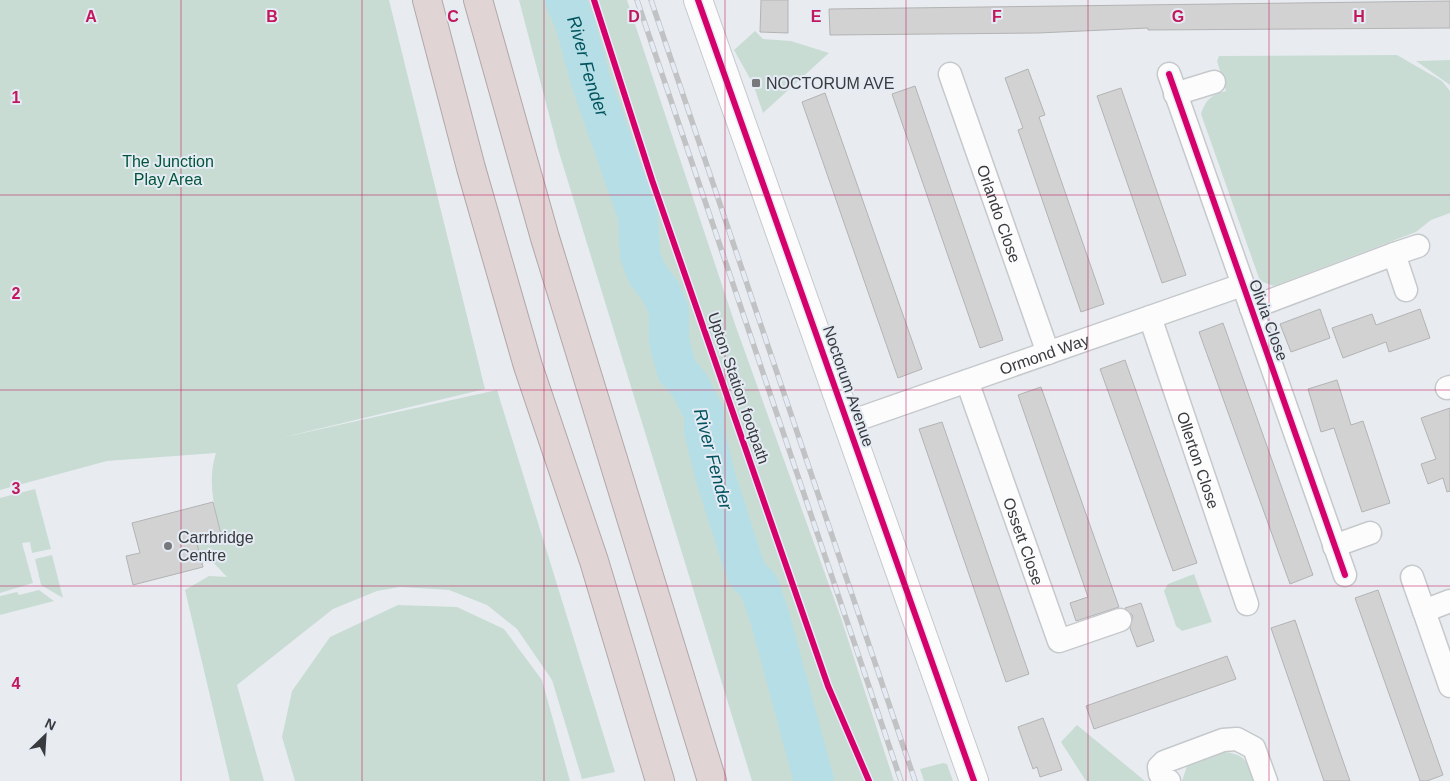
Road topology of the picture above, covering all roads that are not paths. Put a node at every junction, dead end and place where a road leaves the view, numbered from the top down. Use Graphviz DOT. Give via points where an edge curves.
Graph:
graph roads {
  1 [pos="427,0"];
  2 [pos="478,0"];
  3 [pos="698,0"];
  4 [pos="950,74"];
  5 [pos="1214,82"];
  6 [pos="1418,246"];
  7 [pos="1394,254"];
  8 [pos="1242,285"];
  9 [pos="1406,290"];
  10 [pos="1251,308"];
  11 [pos="1150,317"];
  12 [pos="1048,353"];
  13 [pos="968,381"];
  14 [pos="847,423"];
  15 [pos="1370,534"];
  16 [pos="1334,546"];
  17 [pos="1345,575"];
  18 [pos="1412,577"];
  19 [pos="1450,602"];
  20 [pos="1247,604"];
  21 [pos="1424,610"];
  22 [pos="1120,620"];
  23 [pos="1450,686"];
  24 [pos="660,781"];
  25 [pos="712,781"];
  26 [pos="974,781"];
  27 [pos="1169,781"];
  28 [pos="1266,781"];
  1 -- 24 [label="highway" via="528,366 594,561"];
  2 -- 25 [label="highway" via="545,238"];
  3 -- 14 [label="street, Noctorum Avenue"];
  4 -- 12 [label="street, Orlando Close"];
  5 -- 8 [label="street, Olivia Close" via="1172,84"];
  6 -- 7 [label="street, Olivia Close"];
  7 -- 9 [label="street"];
  7 -- 10 [label="street, Olivia Close"];
  8 -- 10 [label="street, Olivia Close"];
  8 -- 11 [label="street, Ormond Way"];
  10 -- 16 [label="street, Olivia Close"];
  11 -- 12 [label="street, Ormond Way"];
  11 -- 20 [label="street, Ollerton Close"];
  12 -- 13 [label="street, Ormond Way"];
  13 -- 14 [label="street, Ormond Way"];
  13 -- 22 [label="street, Ossett Close" via="1059,641"];
  14 -- 26 [label="street, Noctorum Avenue"];
  15 -- 16 [label="street"];
  16 -- 17 [label="street, Olivia Close"];
  18 -- 21 [label="street"];
  19 -- 21 [label="street"];
  21 -- 23 [label="street"];
  27 -- 28 [label="street" via="1160,774 1159,767 1164,762 1223,740 1237,739 1254,748"];
}
